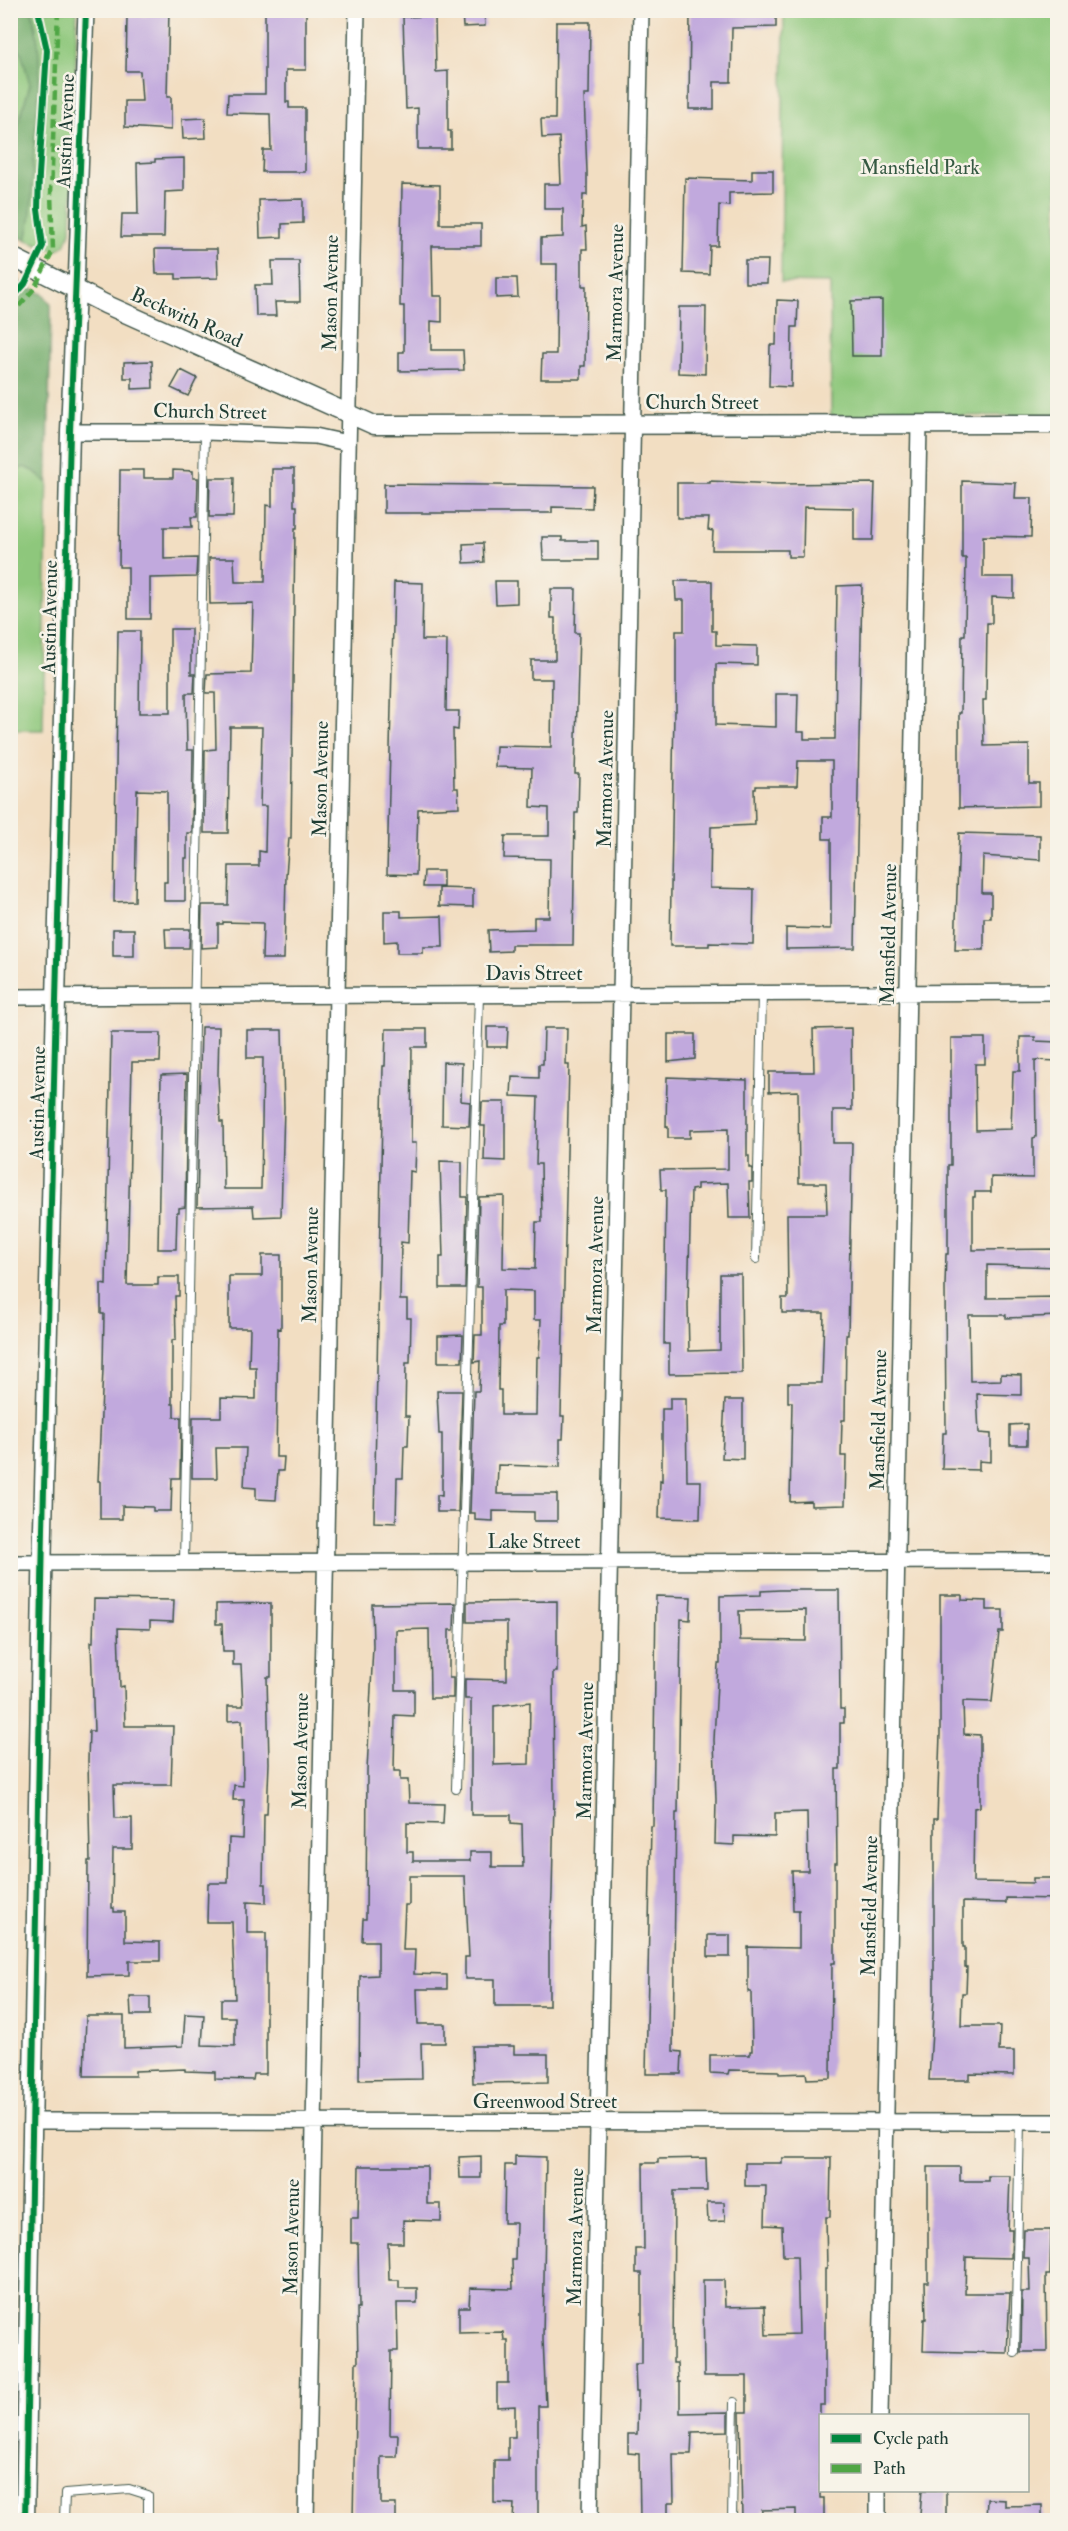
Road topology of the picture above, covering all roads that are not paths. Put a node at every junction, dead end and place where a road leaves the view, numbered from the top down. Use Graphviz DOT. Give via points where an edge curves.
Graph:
graph roads {
  1 [pos="86,10"];
  2 [pos="357,10"];
  3 [pos="641,10"];
  4 [pos="10,256"];
  5 [pos="76,288"];
  6 [pos="348,414"];
  7 [pos="1058,424"];
  8 [pos="633,425"];
  9 [pos="919,425"];
  10 [pos="70,432"];
  11 [pos="205,432"];
  12 [pos="347,443"];
  13 [pos="1058,992"];
  14 [pos="762,993"];
  15 [pos="908,993"];
  16 [pos="621,994"];
  17 [pos="336,995"];
  18 [pos="479,995"];
  19 [pos="56,996"];
  20 [pos="194,996"];
  21 [pos="10,997"];
  22 [pos="756,1259"];
  23 [pos="1058,1561"];
  24 [pos="325,1562"];
  25 [pos="463,1562"];
  26 [pos="610,1562"];
  27 [pos="896,1562"];
  28 [pos="10,1563"];
  29 [pos="43,1563"];
  30 [pos="184,1563"];
  31 [pos="456,1789"];
  32 [pos="32,2121"];
  33 [pos="314,2122"];
  34 [pos="599,2122"];
  35 [pos="885,2122"];
  36 [pos="1020,2122"];
  37 [pos="1058,2122"];
  38 [pos="19,2352"];
  39 [pos="1015,2353"];
  40 [pos="734,2402"];
  41 [pos="880,2414"];
  42 [pos="878,2492"];
  43 [pos="24,2520"];
  44 [pos="64,2520"];
  45 [pos="148,2520"];
  46 [pos="306,2520"];
  47 [pos="591,2520"];
  48 [pos="732,2520"];
  49 [pos="878,2520"];
  1 -- 5 [label="street, Austin Avenue"];
  2 -- 6 [label="street, Mason Avenue"];
  3 -- 8 [label="street, Marmora Avenue"];
  4 -- 5 [label="street, Beckwith Road"];
  5 -- 6 [label="street, Beckwith Road"];
  5 -- 10 [label="street, Austin Avenue"];
  6 -- 8 [label="street, Church Street" via="374,425"];
  6 -- 12 [label="street, Mason Avenue"];
  7 -- 9 [label="street, Church Street"];
  8 -- 9 [label="street, Church Street"];
  8 -- 16 [label="street, Marmora Avenue"];
  9 -- 15 [label="street, Mansfield Avenue"];
  10 -- 11 [label="street, Church Street"];
  10 -- 19 [label="street, Austin Avenue"];
  11 -- 12 [label="street, Church Street" via="315,436"];
  11 -- 20 [label="lane"];
  12 -- 17 [label="street, Mason Avenue"];
  13 -- 15 [label="street, Davis Street"];
  14 -- 15 [label="street, Davis Street"];
  14 -- 16 [label="street, Davis Street"];
  14 -- 22 [label="lane"];
  15 -- 27 [label="street, Mansfield Avenue"];
  16 -- 18 [label="street, Davis Street"];
  16 -- 26 [label="street, Marmora Avenue"];
  17 -- 18 [label="street, Davis Street"];
  17 -- 20 [label="street, Davis Street"];
  17 -- 24 [label="street, Mason Avenue"];
  18 -- 25 [label="lane"];
  19 -- 20 [label="street, Davis Street"];
  19 -- 21 [label="street, Davis Street"];
  19 -- 29 [label="street, Austin Avenue"];
  20 -- 30 [label="lane"];
  23 -- 27 [label="street, Lake Street"];
  24 -- 25 [label="street, Lake Street"];
  24 -- 30 [label="street, Lake Street"];
  24 -- 33 [label="street, Mason Avenue"];
  25 -- 26 [label="street, Lake Street"];
  25 -- 31 [label="lane"];
  26 -- 27 [label="street, Lake Street"];
  26 -- 34 [label="street, Marmora Avenue"];
  27 -- 35 [label="street, Mansfield Avenue"];
  28 -- 29 [label="street, Lake Street"];
  29 -- 30 [label="street, Lake Street"];
  29 -- 32 [label="street, Austin Avenue"];
  32 -- 33 [label="street, Greenwood Street"];
  32 -- 38 [label="street, Austin Avenue"];
  33 -- 34 [label="street, Greenwood Street"];
  33 -- 46 [label="street, Mason Avenue"];
  34 -- 35 [label="street, Greenwood Street"];
  34 -- 47 [label="street, Marmora Avenue"];
  35 -- 36 [label="street, Greenwood Street"];
  35 -- 41 [label="street, Mansfield Avenue"];
  36 -- 37 [label="street, Greenwood Street"];
  36 -- 39 [label="lane"];
  38 -- 43 [label="street, Austin Avenue"];
  40 -- 48 [label="lane"];
  42 -- 49 [label="street"];
  44 -- 45 [label="lane" via="64,2494 129,2489 148,2495"];
}
